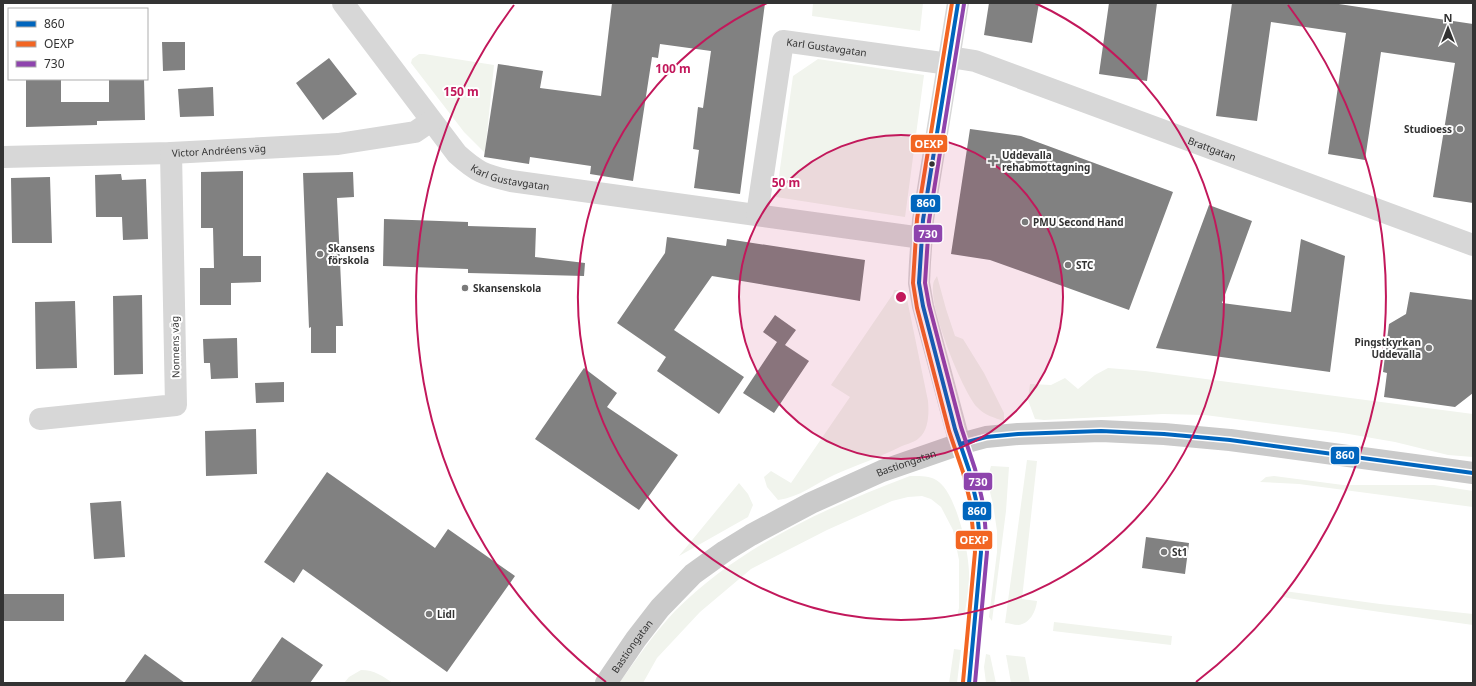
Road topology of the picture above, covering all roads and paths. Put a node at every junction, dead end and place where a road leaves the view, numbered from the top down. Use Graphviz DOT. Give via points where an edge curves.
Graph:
graph roads {
  1 [pos="343,3"];
  2 [pos="958,3"];
  3 [pos="949,61"];
  4 [pos="431,121"];
  5 [pos="171,153"];
  6 [pos="3,157"];
  7 [pos="757,215"];
  8 [pos="922,238"];
  9 [pos="1473,245"];
  10 [pos="40,419"];
  11 [pos="960,444"];
  12 [pos="1473,473"];
  13 [pos="606,683"];
  1 -- 4 [label="street, Karl Gustavgatan"];
  2 -- 3 [label="street"];
  3 -- 7 [label="street, Karl Gustavgatan" via="783,41"];
  3 -- 8 [label="street"];
  3 -- 9 [label="street, Brattgatan" via="975,61"];
  4 -- 5 [label="street, Victor Andréens väg" via="415,132 338,144"];
  4 -- 7 [label="street, Karl Gustavgatan" via="457,154 472,168 489,176 511,182"];
  5 -- 6 [label="street, Victor Andréens väg"];
  5 -- 10 [label="street, Nonnens väg" via="176,405"];
  7 -- 8 [label="street, Karl Gustavgatan"];
  8 -- 11 [label="street" via="919,283 923,306"];
  11 -- 12 [label="main road, Bastiongatan" via="986,437 1018,434 1101,431 1164,434 1230,440"];
  11 -- 13 [label="main road, Bastiongatan" via="882,471 811,503 724,551 693,574 660,608"];
}
